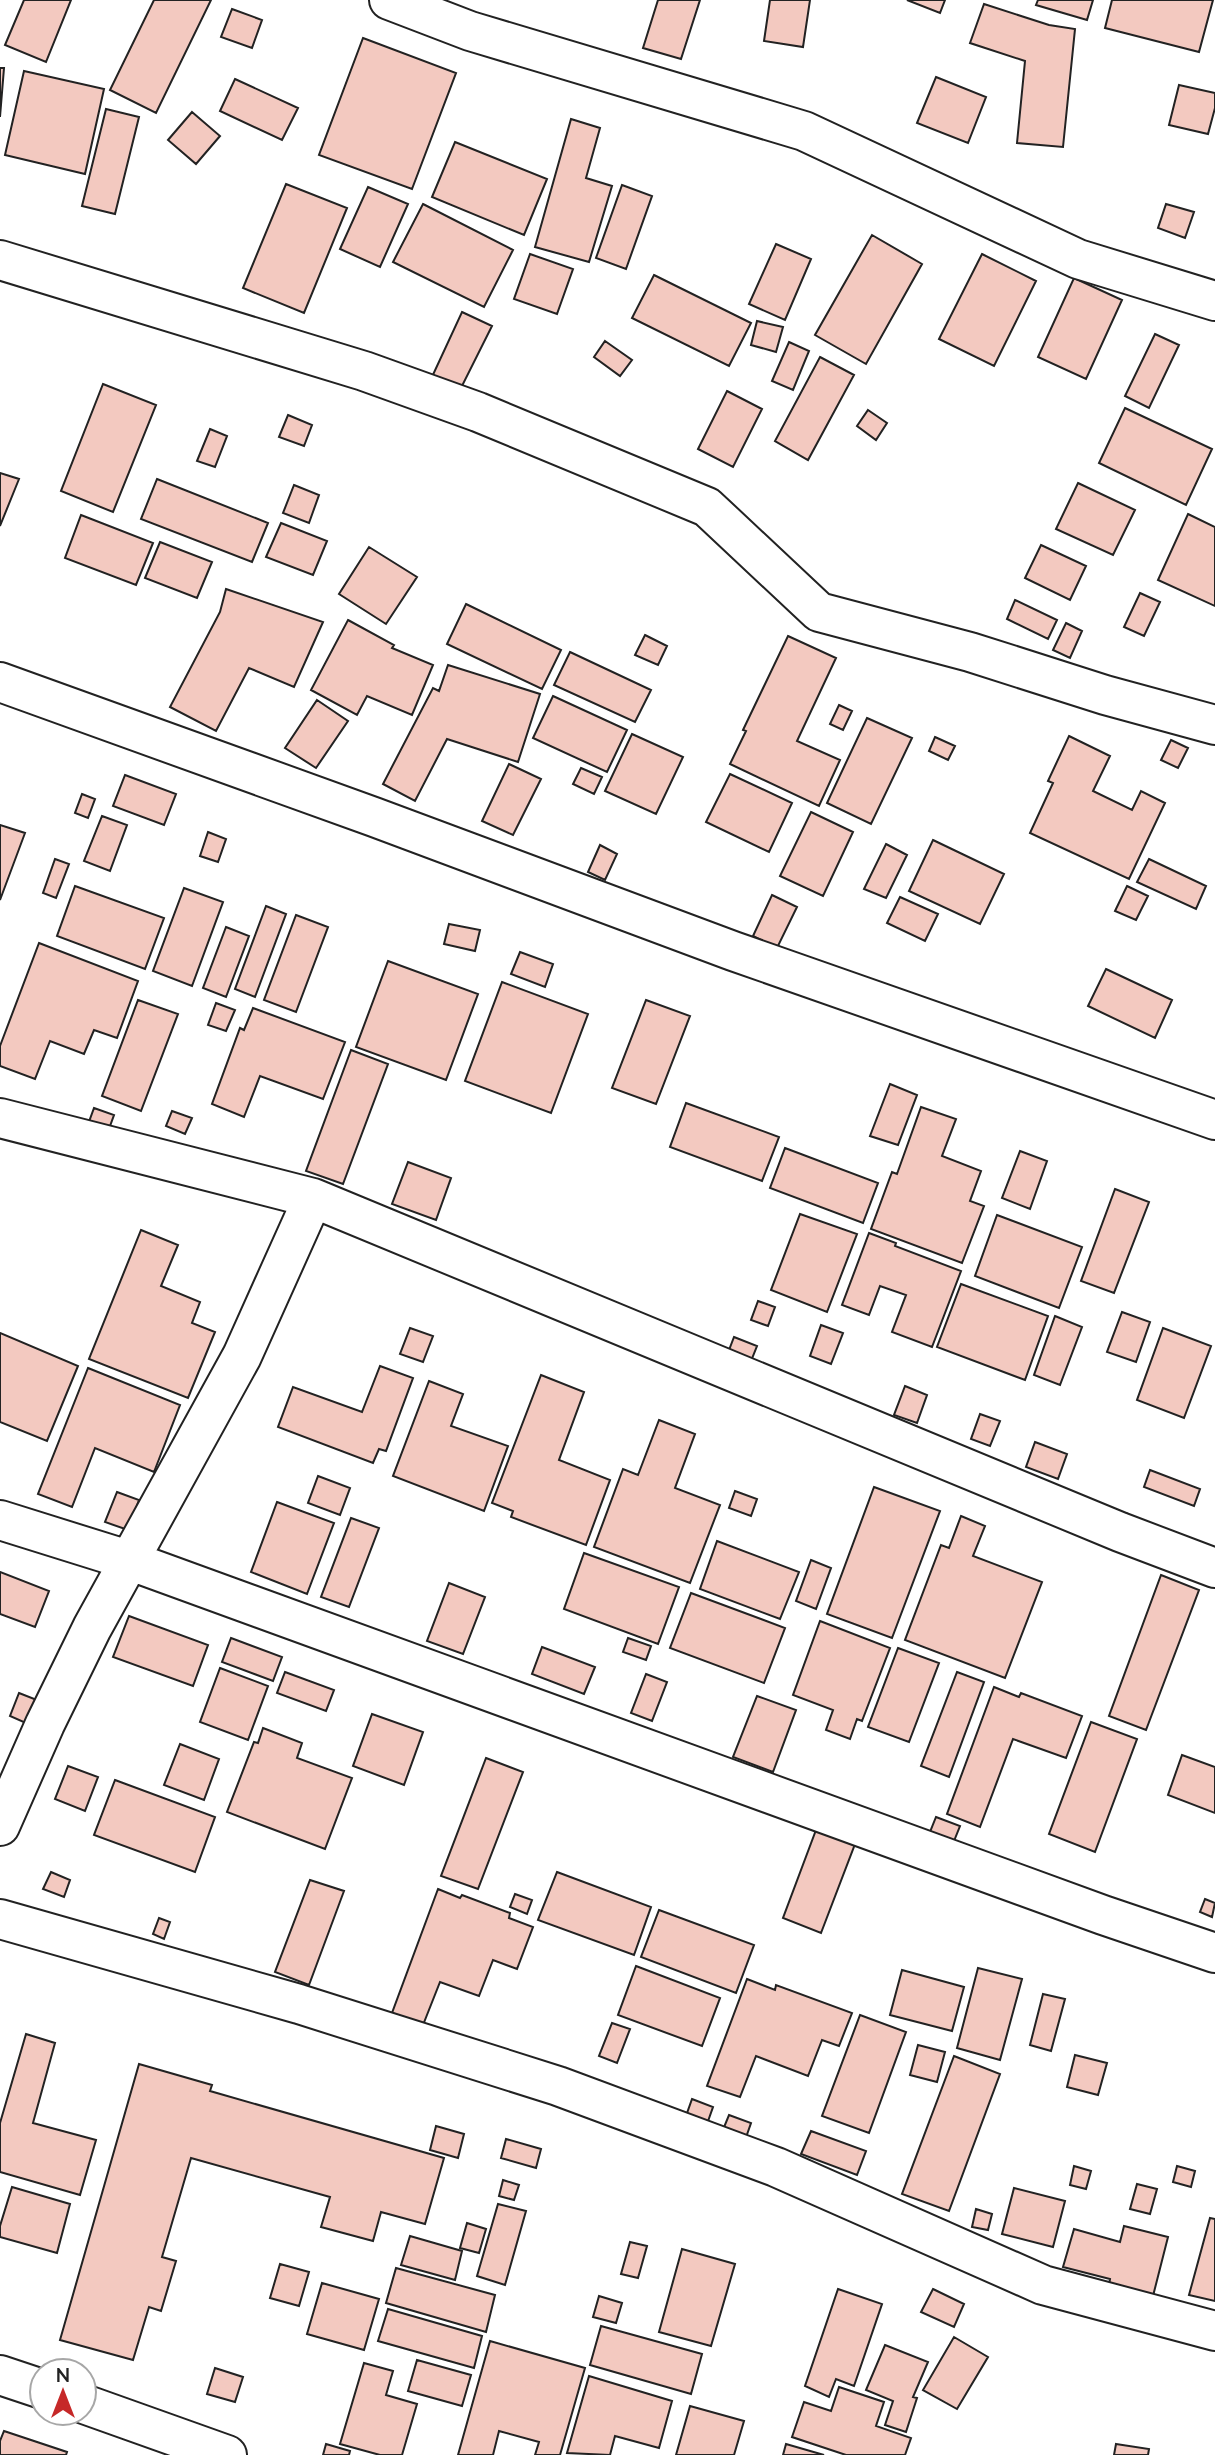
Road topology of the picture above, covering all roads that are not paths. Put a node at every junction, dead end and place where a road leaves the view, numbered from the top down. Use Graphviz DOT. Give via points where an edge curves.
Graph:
graph roads {
  1 [pos="388,0"];
  2 [pos="0,260"];
  3 [pos="1215,301"];
  4 [pos="0,682"];
  5 [pos="1215,726"];
  6 [pos="0,1118"];
  7 [pos="1215,1120"];
  8 [pos="313,1198"];
  9 [pos="0,1520"];
  10 [pos="128,1560"];
  11 [pos="1215,1568"];
  12 [pos="0,1826"];
  13 [pos="0,1919"];
  14 [pos="1215,1953"];
  15 [pos="1215,2331"];
  16 [pos="0,2375"];
  17 [pos="28,2384"];
  18 [pos="98,2409"];
  19 [pos="228,2455"];
  1 -- 3 [label="street" via="470,31 804,131 1078,259"];
  2 -- 5 [label="street" via="364,371 478,412 707,507 819,612"];
  4 -- 7 [label="street" via="733,951"];
  6 -- 8 [label="street"];
  8 -- 10 [label="street" via="242,1356"];
  8 -- 11 [label="street"];
  9 -- 10 [label="street"];
  10 -- 12 [label="street" via="45,1724"];
  10 -- 14 [label="street"];
  13 -- 15 [label="street" via="299,2004 558,2086 776,2167 1043,2285"];
  16 -- 17 [label="street"];
  18 -- 19 [label="street"];
}
